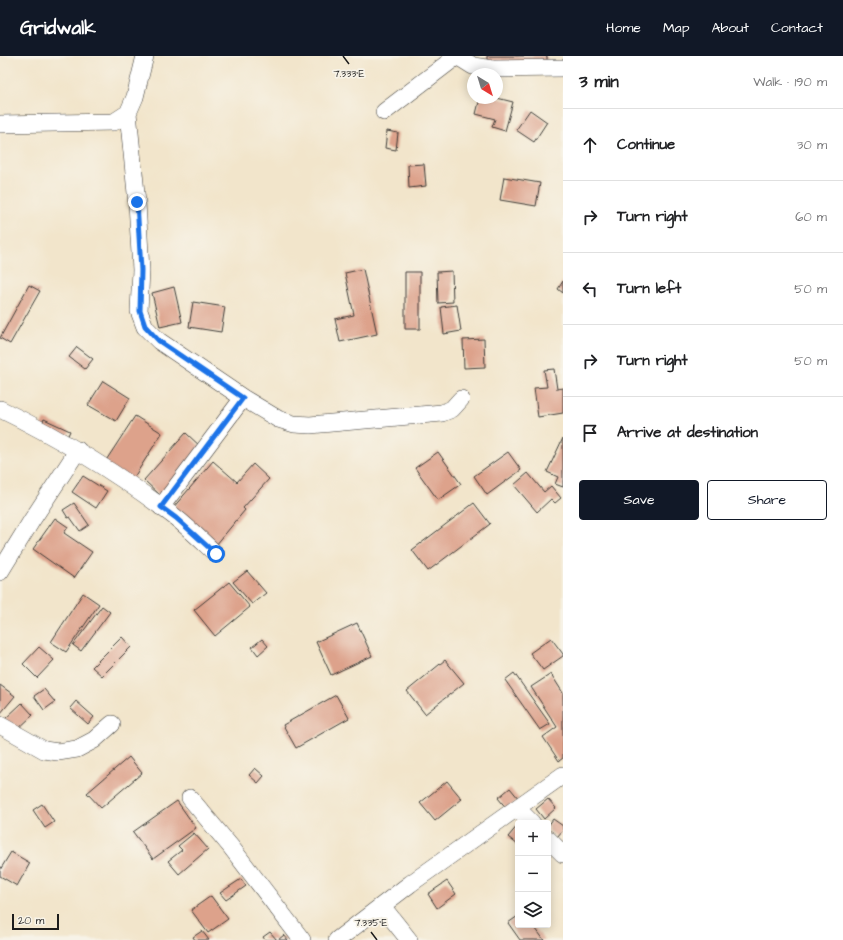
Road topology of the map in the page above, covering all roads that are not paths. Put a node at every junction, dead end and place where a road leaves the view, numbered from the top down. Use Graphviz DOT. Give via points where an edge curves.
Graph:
graph roads {
  1 [pos="145,56"];
  2 [pos="457,56"];
  3 [pos="563,68"];
  4 [pos="384,112"];
  5 [pos="128,113"];
  6 [pos="0,124"];
  7 [pos="243,398"];
  8 [pos="461,400"];
  9 [pos="0,409"];
  10 [pos="78,450"];
  11 [pos="161,507"];
  12 [pos="216,554"];
  13 [pos="0,572"];
  14 [pos="112,724"];
  15 [pos="0,725"];
  16 [pos="563,775"];
  17 [pos="190,798"];
  18 [pos="517,808"];
  19 [pos="529,820"];
  20 [pos="551,842"];
  21 [pos="563,854"];
  22 [pos="382,906"];
  23 [pos="302,940"];
  24 [pos="337,940"];
  25 [pos="409,940"];
  1 -- 5 [label="street" via="135,97"];
  2 -- 3 [label="street" via="473,66 493,69"];
  2 -- 4 [label="street"];
  5 -- 6 [label="street" via="114,122"];
  5 -- 7 [label="street" via="137,202 141,270 140,311 145,326 159,341"];
  7 -- 8 [label="street" via="278,419 310,425 442,413 452,409"];
  7 -- 11 [label="street"];
  9 -- 10 [label="street"];
  10 -- 11 [label="street"];
  10 -- 13 [label="street"];
  11 -- 12 [label="street"];
  14 -- 15 [label="street" via="94,740 77,750 58,752 44,750"];
  16 -- 18 [label="street"];
  17 -- 23 [label="street"];
  18 -- 19 [label="street"];
  18 -- 22 [label="street"];
  20 -- 21 [label="street"];
  22 -- 24 [label="street"];
  22 -- 25 [label="street"];
}
